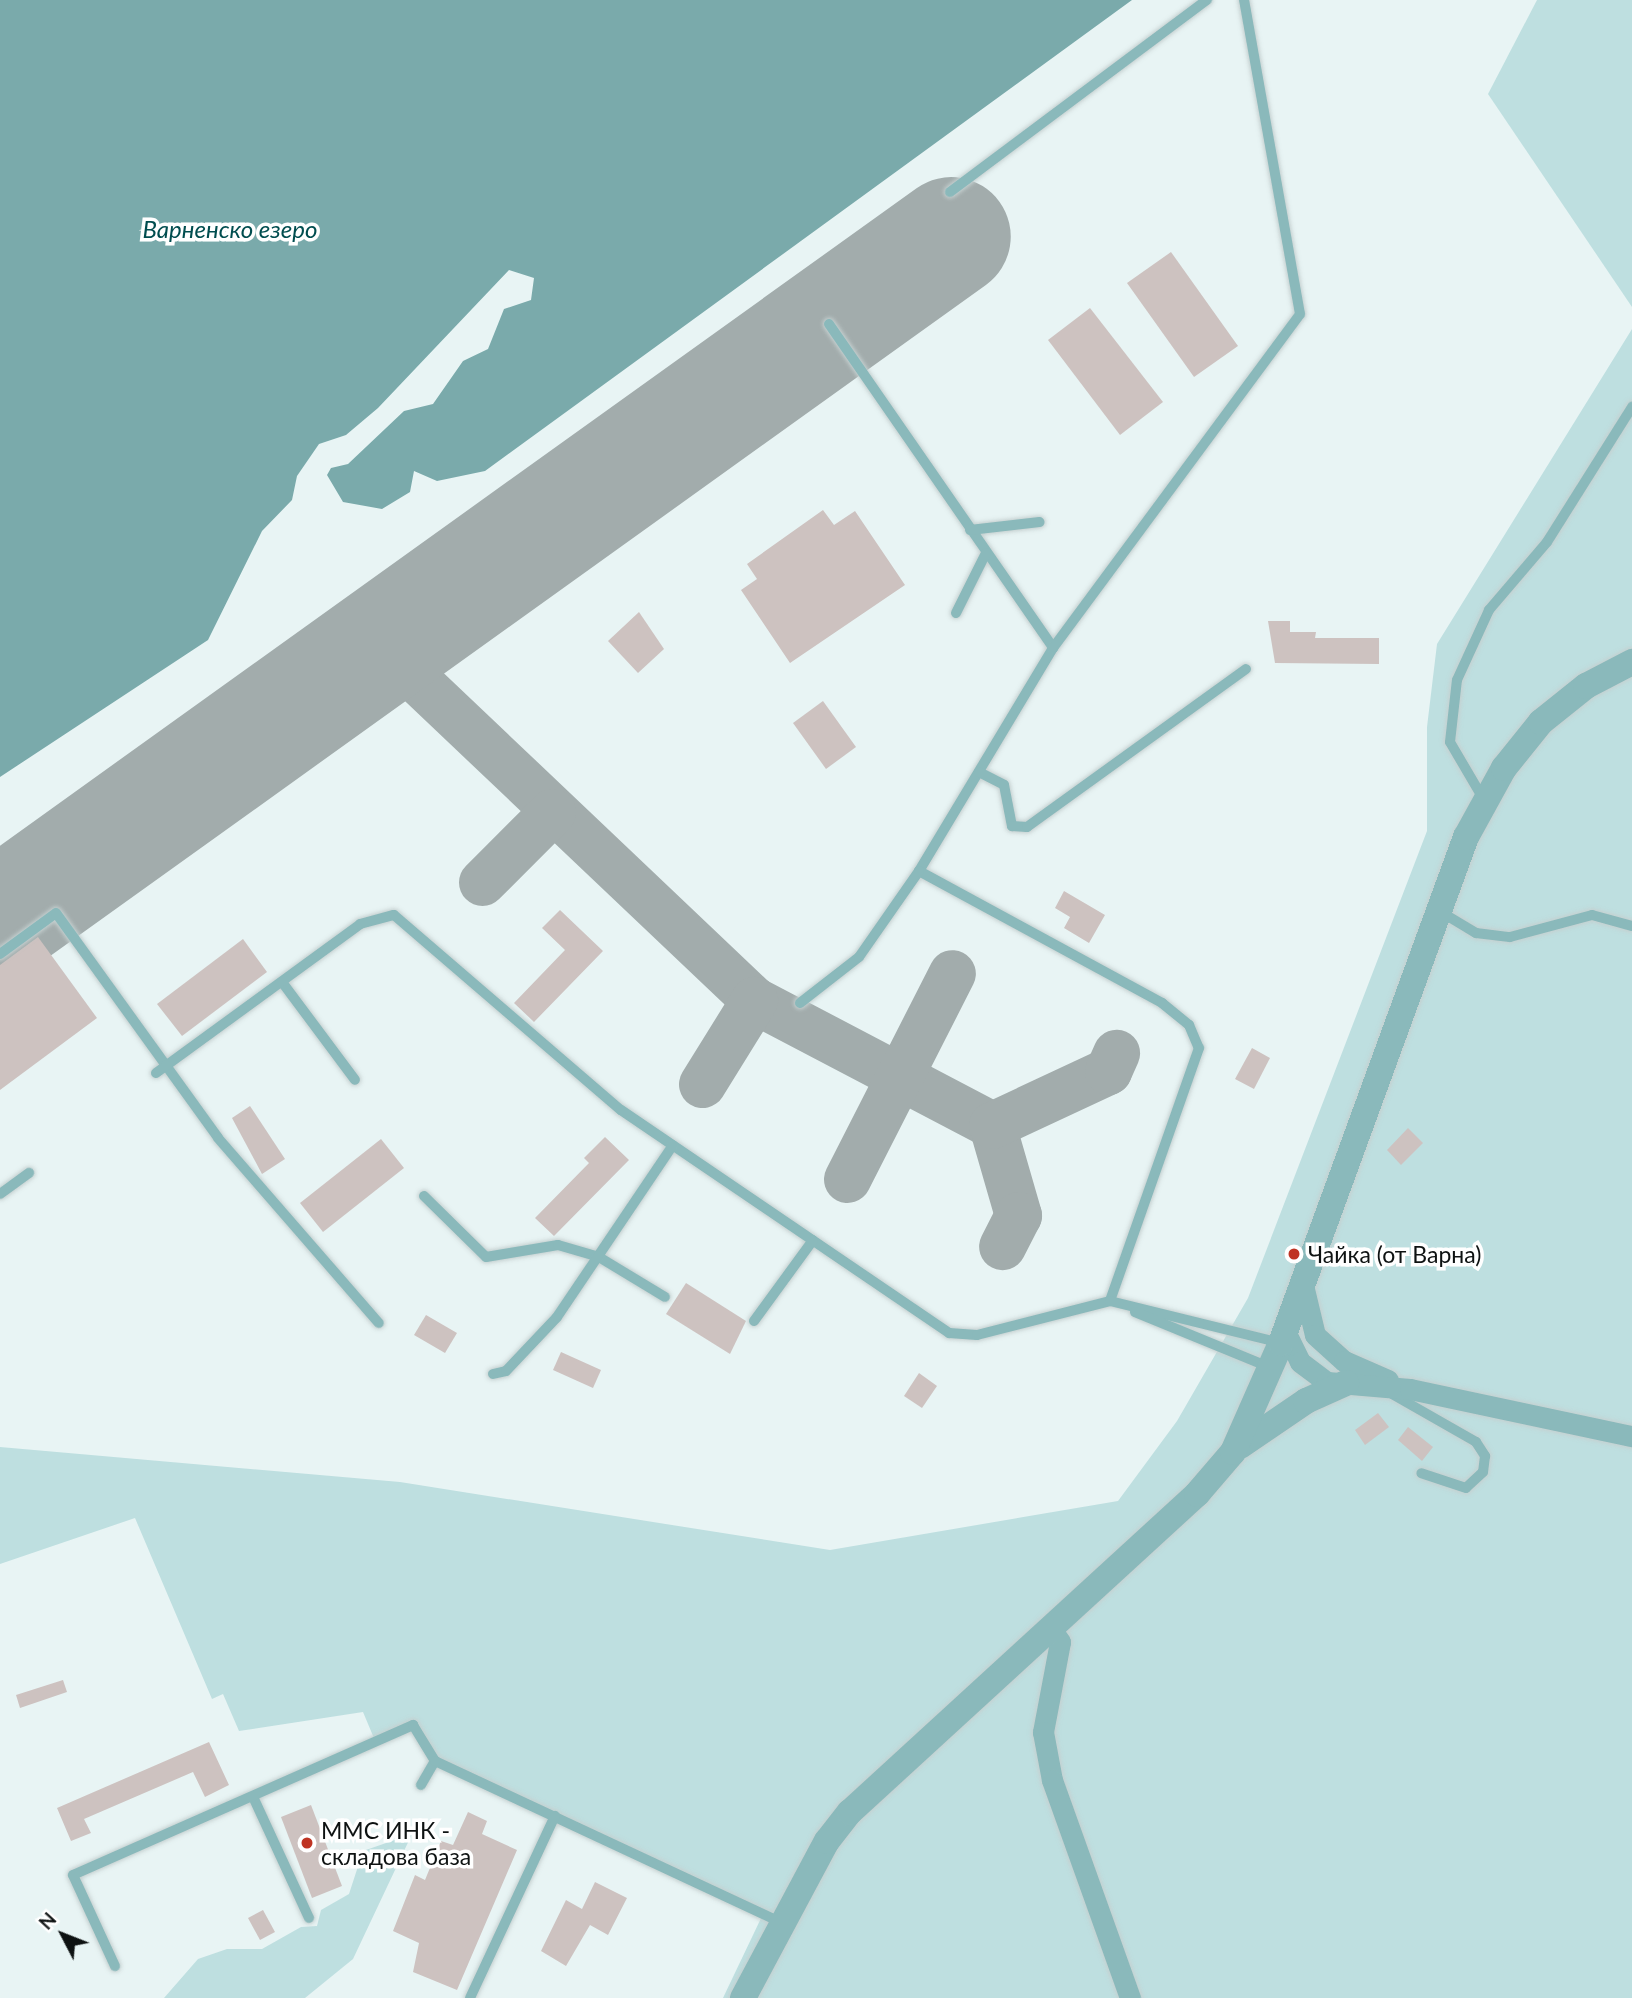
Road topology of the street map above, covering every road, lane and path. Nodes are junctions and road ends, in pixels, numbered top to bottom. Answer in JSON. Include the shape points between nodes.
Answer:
{"nodes":[{"id":1,"x":1208,"y":0,"type":"edge"},
{"id":2,"x":1243,"y":1,"type":"edge"},
{"id":3,"x":950,"y":192,"type":"dead end"},
{"id":4,"x":829,"y":324,"type":"dead end"},
{"id":5,"x":1632,"y":407,"type":"edge"},
{"id":6,"x":1040,"y":522,"type":"dead end"},
{"id":7,"x":970,"y":530,"type":"junction"},
{"id":8,"x":986,"y":554,"type":"junction"},
{"id":9,"x":956,"y":613,"type":"dead end"},
{"id":10,"x":1053,"y":648,"type":"junction"},
{"id":11,"x":1632,"y":662,"type":"edge"},
{"id":12,"x":1247,"y":669,"type":"dead end"},
{"id":13,"x":979,"y":772,"type":"junction"},
{"id":14,"x":1485,"y":801,"type":"junction"},
{"id":15,"x":919,"y":871,"type":"junction"},
{"id":16,"x":1436,"y":908,"type":"junction"},
{"id":17,"x":1632,"y":926,"type":"edge"},
{"id":18,"x":0,"y":954,"type":"edge"},
{"id":19,"x":282,"y":982,"type":"junction"},
{"id":20,"x":800,"y":1003,"type":"dead end"},
{"id":21,"x":167,"y":1065,"type":"junction"},
{"id":22,"x":156,"y":1073,"type":"dead end"},
{"id":23,"x":355,"y":1080,"type":"dead end"},
{"id":24,"x":673,"y":1145,"type":"junction"},
{"id":25,"x":29,"y":1173,"type":"dead end"},
{"id":26,"x":0,"y":1194,"type":"edge"},
{"id":27,"x":424,"y":1196,"type":"dead end"},
{"id":28,"x":813,"y":1240,"type":"junction"},
{"id":29,"x":599,"y":1257,"type":"junction"},
{"id":30,"x":1303,"y":1284,"type":"junction"},
{"id":31,"x":665,"y":1297,"type":"dead end"},
{"id":32,"x":1110,"y":1301,"type":"junction"},
{"id":33,"x":754,"y":1321,"type":"dead end"},
{"id":34,"x":379,"y":1323,"type":"dead end"},
{"id":35,"x":1287,"y":1343,"type":"junction"},
{"id":36,"x":1328,"y":1350,"type":"junction"},
{"id":37,"x":1271,"y":1367,"type":"junction"},
{"id":38,"x":493,"y":1374,"type":"dead end"},
{"id":39,"x":1346,"y":1383,"type":"junction"},
{"id":40,"x":1380,"y":1386,"type":"junction"},
{"id":41,"x":1410,"y":1389,"type":"junction"},
{"id":42,"x":1632,"y":1436,"type":"edge"},
{"id":43,"x":1233,"y":1452,"type":"junction"},
{"id":44,"x":1421,"y":1473,"type":"dead end"},
{"id":45,"x":1050,"y":1627,"type":"junction"},
{"id":46,"x":435,"y":1761,"type":"junction"},
{"id":47,"x":421,"y":1785,"type":"dead end"},
{"id":48,"x":254,"y":1799,"type":"junction"},
{"id":49,"x":555,"y":1816,"type":"junction"},
{"id":50,"x":309,"y":1918,"type":"dead end"},
{"id":51,"x":781,"y":1922,"type":"junction"},
{"id":52,"x":115,"y":1966,"type":"dead end"},
{"id":53,"x":470,"y":1998,"type":"edge"},
{"id":54,"x":743,"y":1998,"type":"edge"},
{"id":55,"x":1130,"y":1998,"type":"edge"}],
"edges":[{"from":1,"to":3,"type":"lane"},
{"from":2,"to":10,"type":"lane","via":[[1300,314]]},
{"from":4,"to":7,"type":"lane"},
{"from":5,"to":14,"type":"lane","via":[[1547,542],[1489,610],[1457,680],[1450,742]]},
{"from":6,"to":7,"type":"lane"},
{"from":7,"to":8,"type":"lane"},
{"from":8,"to":9,"type":"lane"},
{"from":8,"to":10,"type":"lane"},
{"from":10,"to":13,"type":"lane"},
{"from":11,"to":14,"type":"street","via":[[1586,686],[1541,722]]},
{"from":12,"to":13,"type":"lane","via":[[1027,827],[1012,826],[1004,785]]},
{"from":13,"to":15,"type":"lane"},
{"from":14,"to":16,"type":"street"},
{"from":15,"to":20,"type":"lane","via":[[859,957]]},
{"from":15,"to":32,"type":"lane","via":[[1162,1003],[1189,1025],[1199,1048],[1194,1074]]},
{"from":16,"to":17,"type":"lane","via":[[1476,933],[1510,937],[1592,915]]},
{"from":16,"to":30,"type":"street"},
{"from":18,"to":21,"type":"lane","via":[[56,913]]},
{"from":19,"to":21,"type":"lane"},
{"from":19,"to":23,"type":"lane"},
{"from":19,"to":24,"type":"lane","via":[[360,924],[394,915],[621,1110]]},
{"from":21,"to":22,"type":"lane"},
{"from":21,"to":34,"type":"lane","via":[[218,1138]]},
{"from":24,"to":28,"type":"lane"},
{"from":24,"to":29,"type":"lane"},
{"from":25,"to":26,"type":"lane"},
{"from":27,"to":29,"type":"lane","via":[[486,1257],[558,1245]]},
{"from":28,"to":32,"type":"lane","via":[[961,1336]]},
{"from":28,"to":33,"type":"lane"},
{"from":29,"to":31,"type":"lane"},
{"from":29,"to":38,"type":"lane","via":[[527,1351],[506,1371]]},
{"from":30,"to":35,"type":"street"},
{"from":30,"to":36,"type":"street","via":[[1315,1335]]},
{"from":32,"to":35,"type":"lane"},
{"from":32,"to":37,"type":"lane"},
{"from":35,"to":36,"type":"street"},
{"from":35,"to":37,"type":"street"},
{"from":35,"to":39,"type":"street","via":[[1311,1374]]},
{"from":36,"to":41,"type":"street"},
{"from":37,"to":43,"type":"street"},
{"from":39,"to":40,"type":"street"},
{"from":39,"to":43,"type":"street","via":[[1306,1401]]},
{"from":40,"to":41,"type":"street"},
{"from":40,"to":44,"type":"lane","via":[[1397,1401],[1476,1442],[1485,1456],[1483,1472],[1466,1488]]},
{"from":41,"to":42,"type":"street"},
{"from":43,"to":45,"type":"street","via":[[1197,1494]]},
{"from":45,"to":51,"type":"street","via":[[850,1812]]},
{"from":45,"to":55,"type":"street","via":[[1060,1642],[1043,1732],[1052,1780]]},
{"from":46,"to":47,"type":"lane"},
{"from":46,"to":48,"type":"lane","via":[[413,1725]]},
{"from":46,"to":49,"type":"lane"},
{"from":48,"to":50,"type":"lane"},
{"from":48,"to":52,"type":"lane","via":[[73,1875]]},
{"from":49,"to":51,"type":"lane"},
{"from":49,"to":53,"type":"lane"},
{"from":51,"to":54,"type":"street"}]}
